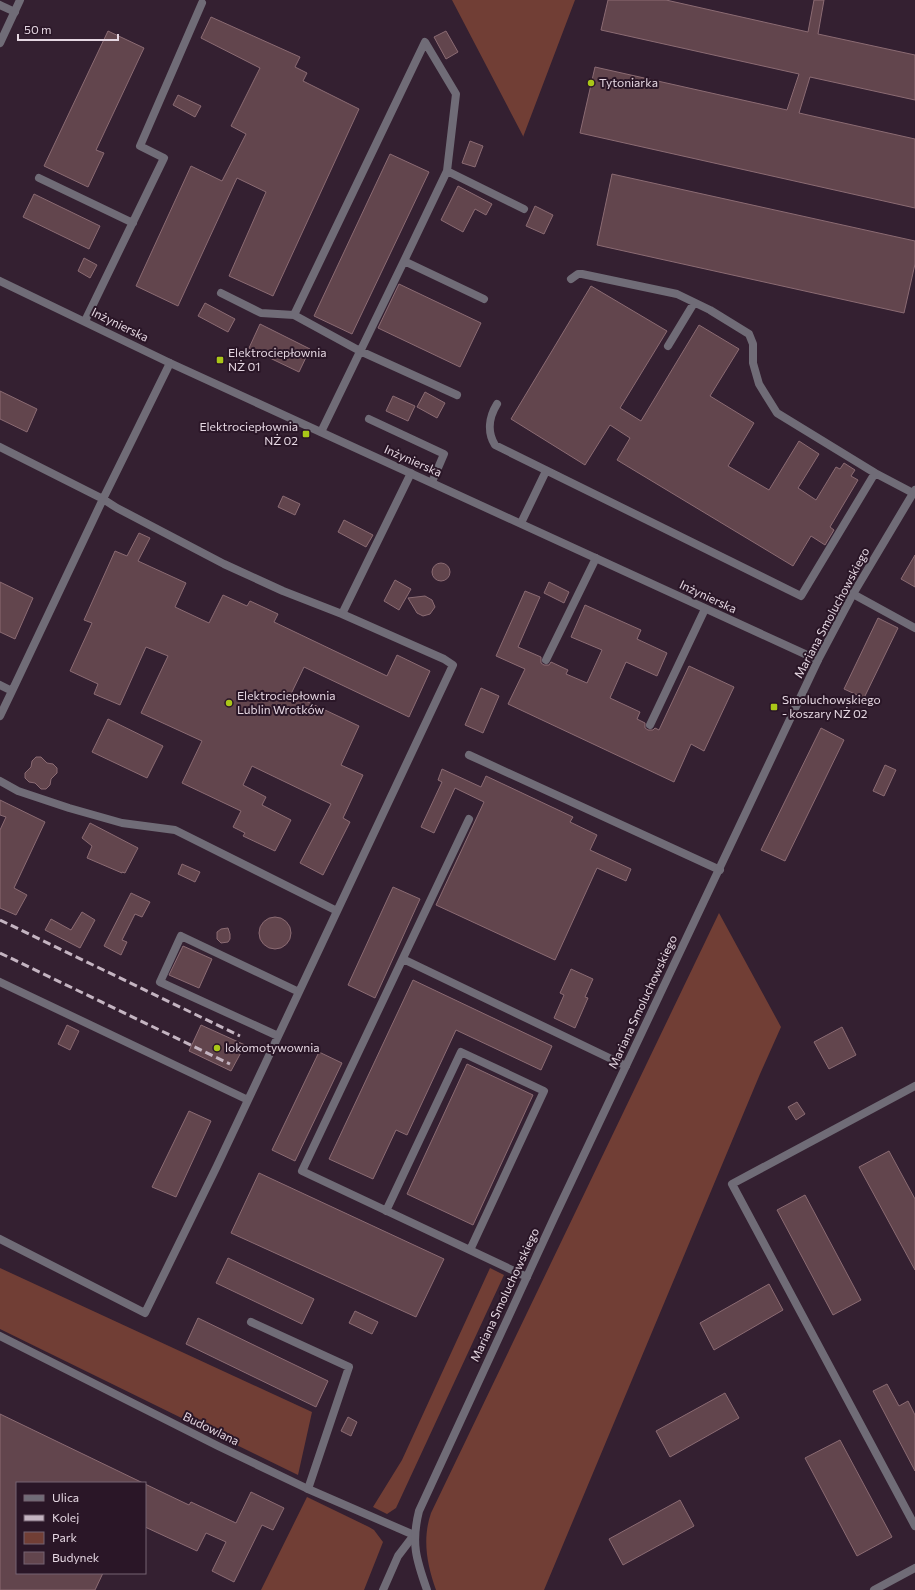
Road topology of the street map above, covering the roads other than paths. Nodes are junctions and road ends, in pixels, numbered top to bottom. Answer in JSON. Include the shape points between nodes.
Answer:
{"nodes":[{"id":1,"x":20,"y":0,"type":"edge"},
{"id":2,"x":202,"y":3,"type":"dead end"},
{"id":3,"x":0,"y":5,"type":"edge"},
{"id":4,"x":15,"y":12,"type":"junction"},
{"id":5,"x":0,"y":43,"type":"edge"},
{"id":6,"x":448,"y":171,"type":"junction"},
{"id":7,"x":39,"y":178,"type":"dead end"},
{"id":8,"x":524,"y":209,"type":"dead end"},
{"id":9,"x":133,"y":223,"type":"junction"},
{"id":10,"x":404,"y":261,"type":"junction"},
{"id":11,"x":571,"y":279,"type":"dead end"},
{"id":12,"x":0,"y":280,"type":"edge"},
{"id":13,"x":221,"y":293,"type":"dead end"},
{"id":14,"x":484,"y":299,"type":"dead end"},
{"id":15,"x":694,"y":303,"type":"junction"},
{"id":16,"x":294,"y":315,"type":"junction"},
{"id":17,"x":85,"y":321,"type":"junction"},
{"id":18,"x":668,"y":346,"type":"dead end"},
{"id":19,"x":360,"y":351,"type":"junction"},
{"id":20,"x":170,"y":363,"type":"junction"},
{"id":21,"x":457,"y":395,"type":"dead end"},
{"id":22,"x":497,"y":404,"type":"dead end"},
{"id":23,"x":369,"y":419,"type":"dead end"},
{"id":24,"x":321,"y":432,"type":"junction"},
{"id":25,"x":0,"y":447,"type":"edge"},
{"id":26,"x":546,"y":471,"type":"junction"},
{"id":27,"x":411,"y":473,"type":"junction"},
{"id":28,"x":875,"y":473,"type":"junction"},
{"id":29,"x":432,"y":482,"type":"junction"},
{"id":30,"x":914,"y":491,"type":"edge"},
{"id":31,"x":103,"y":499,"type":"junction"},
{"id":32,"x":521,"y":524,"type":"junction"},
{"id":33,"x":596,"y":558,"type":"junction"},
{"id":34,"x":853,"y":594,"type":"junction"},
{"id":35,"x":705,"y":609,"type":"junction"},
{"id":36,"x":342,"y":614,"type":"junction"},
{"id":37,"x":915,"y":628,"type":"edge"},
{"id":38,"x":546,"y":660,"type":"dead end"},
{"id":39,"x":818,"y":660,"type":"junction"},
{"id":40,"x":0,"y":685,"type":"edge"},
{"id":41,"x":12,"y":691,"type":"junction"},
{"id":42,"x":0,"y":716,"type":"edge"},
{"id":43,"x":650,"y":725,"type":"dead end"},
{"id":44,"x":469,"y":755,"type":"dead end"},
{"id":45,"x":0,"y":781,"type":"edge"},
{"id":46,"x":469,"y":819,"type":"dead end"},
{"id":47,"x":720,"y":870,"type":"junction"},
{"id":48,"x":337,"y":911,"type":"junction"},
{"id":49,"x":403,"y":959,"type":"junction"},
{"id":50,"x":0,"y":982,"type":"edge"},
{"id":51,"x":299,"y":992,"type":"junction"},
{"id":52,"x":278,"y":1036,"type":"junction"},
{"id":53,"x":626,"y":1066,"type":"junction"},
{"id":54,"x":915,"y":1086,"type":"edge"},
{"id":55,"x":248,"y":1100,"type":"junction"},
{"id":56,"x":386,"y":1211,"type":"junction"},
{"id":57,"x":0,"y":1239,"type":"edge"},
{"id":58,"x":470,"y":1250,"type":"junction"},
{"id":59,"x":527,"y":1277,"type":"junction"},
{"id":60,"x":251,"y":1322,"type":"dead end"},
{"id":61,"x":0,"y":1336,"type":"edge"},
{"id":62,"x":308,"y":1489,"type":"junction"},
{"id":63,"x":915,"y":1526,"type":"edge"},
{"id":64,"x":414,"y":1535,"type":"junction"},
{"id":65,"x":915,"y":1568,"type":"edge"},
{"id":66,"x":384,"y":1590,"type":"edge"},
{"id":67,"x":427,"y":1590,"type":"edge"},
{"id":68,"x":874,"y":1590,"type":"edge"}],
"edges":[{"from":1,"to":4,"type":"street"},
{"from":2,"to":9,"type":"street","via":[[140,146],[164,158]]},
{"from":3,"to":4,"type":"street"},
{"from":4,"to":5,"type":"street"},
{"from":6,"to":8,"type":"street"},
{"from":6,"to":10,"type":"street"},
{"from":6,"to":16,"type":"street","via":[[456,94],[425,42]]},
{"from":7,"to":9,"type":"street"},
{"from":9,"to":17,"type":"street"},
{"from":10,"to":14,"type":"street"},
{"from":10,"to":19,"type":"street"},
{"from":11,"to":15,"type":"street","via":[[582,274],[677,294]]},
{"from":12,"to":17,"type":"street","name":"Inżynierska"},
{"from":13,"to":16,"type":"street","via":[[261,313]]},
{"from":15,"to":18,"type":"street"},
{"from":15,"to":28,"type":"street","via":[[749,334],[759,384],[777,413]]},
{"from":16,"to":19,"type":"street"},
{"from":17,"to":20,"type":"street","name":"Inżynierska"},
{"from":19,"to":21,"type":"street"},
{"from":19,"to":24,"type":"street"},
{"from":20,"to":24,"type":"street","name":"Inżynierska"},
{"from":20,"to":31,"type":"street"},
{"from":22,"to":26,"type":"street","via":[[490,423],[490,433],[495,445]]},
{"from":23,"to":29,"type":"street","via":[[444,454]]},
{"from":24,"to":27,"type":"street","name":"Inżynierska"},
{"from":25,"to":31,"type":"street"},
{"from":26,"to":28,"type":"street","via":[[801,596]]},
{"from":26,"to":32,"type":"street"},
{"from":27,"to":29,"type":"street","name":"Inżynierska"},
{"from":27,"to":36,"type":"street"},
{"from":28,"to":30,"type":"street"},
{"from":29,"to":32,"type":"street","name":"Inżynierska"},
{"from":30,"to":34,"type":"street","name":"Mariana Smoluchowskiego"},
{"from":31,"to":36,"type":"street","via":[[224,564],[284,592]]},
{"from":31,"to":41,"type":"street"},
{"from":32,"to":33,"type":"street","name":"Inżynierska"},
{"from":33,"to":35,"type":"street","name":"Inżynierska"},
{"from":33,"to":38,"type":"street"},
{"from":34,"to":37,"type":"street"},
{"from":34,"to":39,"type":"street","name":"Mariana Smoluchowskiego"},
{"from":35,"to":39,"type":"street","name":"Inżynierska"},
{"from":35,"to":43,"type":"street"},
{"from":36,"to":48,"type":"street","via":[[453,665]]},
{"from":39,"to":47,"type":"street","name":"Mariana Smoluchowskiego"},
{"from":40,"to":41,"type":"street"},
{"from":41,"to":42,"type":"street"},
{"from":44,"to":47,"type":"street"},
{"from":45,"to":48,"type":"street","via":[[18,791],[122,823],[175,830]]},
{"from":46,"to":49,"type":"street"},
{"from":47,"to":53,"type":"street","name":"Mariana Smoluchowskiego"},
{"from":48,"to":51,"type":"street"},
{"from":49,"to":53,"type":"street"},
{"from":49,"to":56,"type":"street","via":[[302,1172]]},
{"from":50,"to":55,"type":"street"},
{"from":51,"to":52,"type":"street"},
{"from":51,"to":52,"type":"street","via":[[181,936],[160,982]]},
{"from":52,"to":55,"type":"street"},
{"from":53,"to":59,"type":"street","name":"Mariana Smoluchowskiego"},
{"from":54,"to":63,"type":"street","via":[[732,1184]]},
{"from":55,"to":57,"type":"street","via":[[145,1313]]},
{"from":56,"to":58,"type":"street"},
{"from":56,"to":58,"type":"street","via":[[461,1052],[544,1090]]},
{"from":58,"to":59,"type":"street"},
{"from":59,"to":64,"type":"street","name":"Mariana Smoluchowskiego","via":[[419,1511]]},
{"from":60,"to":62,"type":"street","via":[[349,1367]]},
{"from":61,"to":62,"type":"street","name":"Budowlana"},
{"from":62,"to":64,"type":"street","name":"Budowlana"},
{"from":64,"to":66,"type":"street","via":[[398,1556]]},
{"from":64,"to":67,"type":"street","via":[[417,1561]]},
{"from":65,"to":68,"type":"street"}]}
